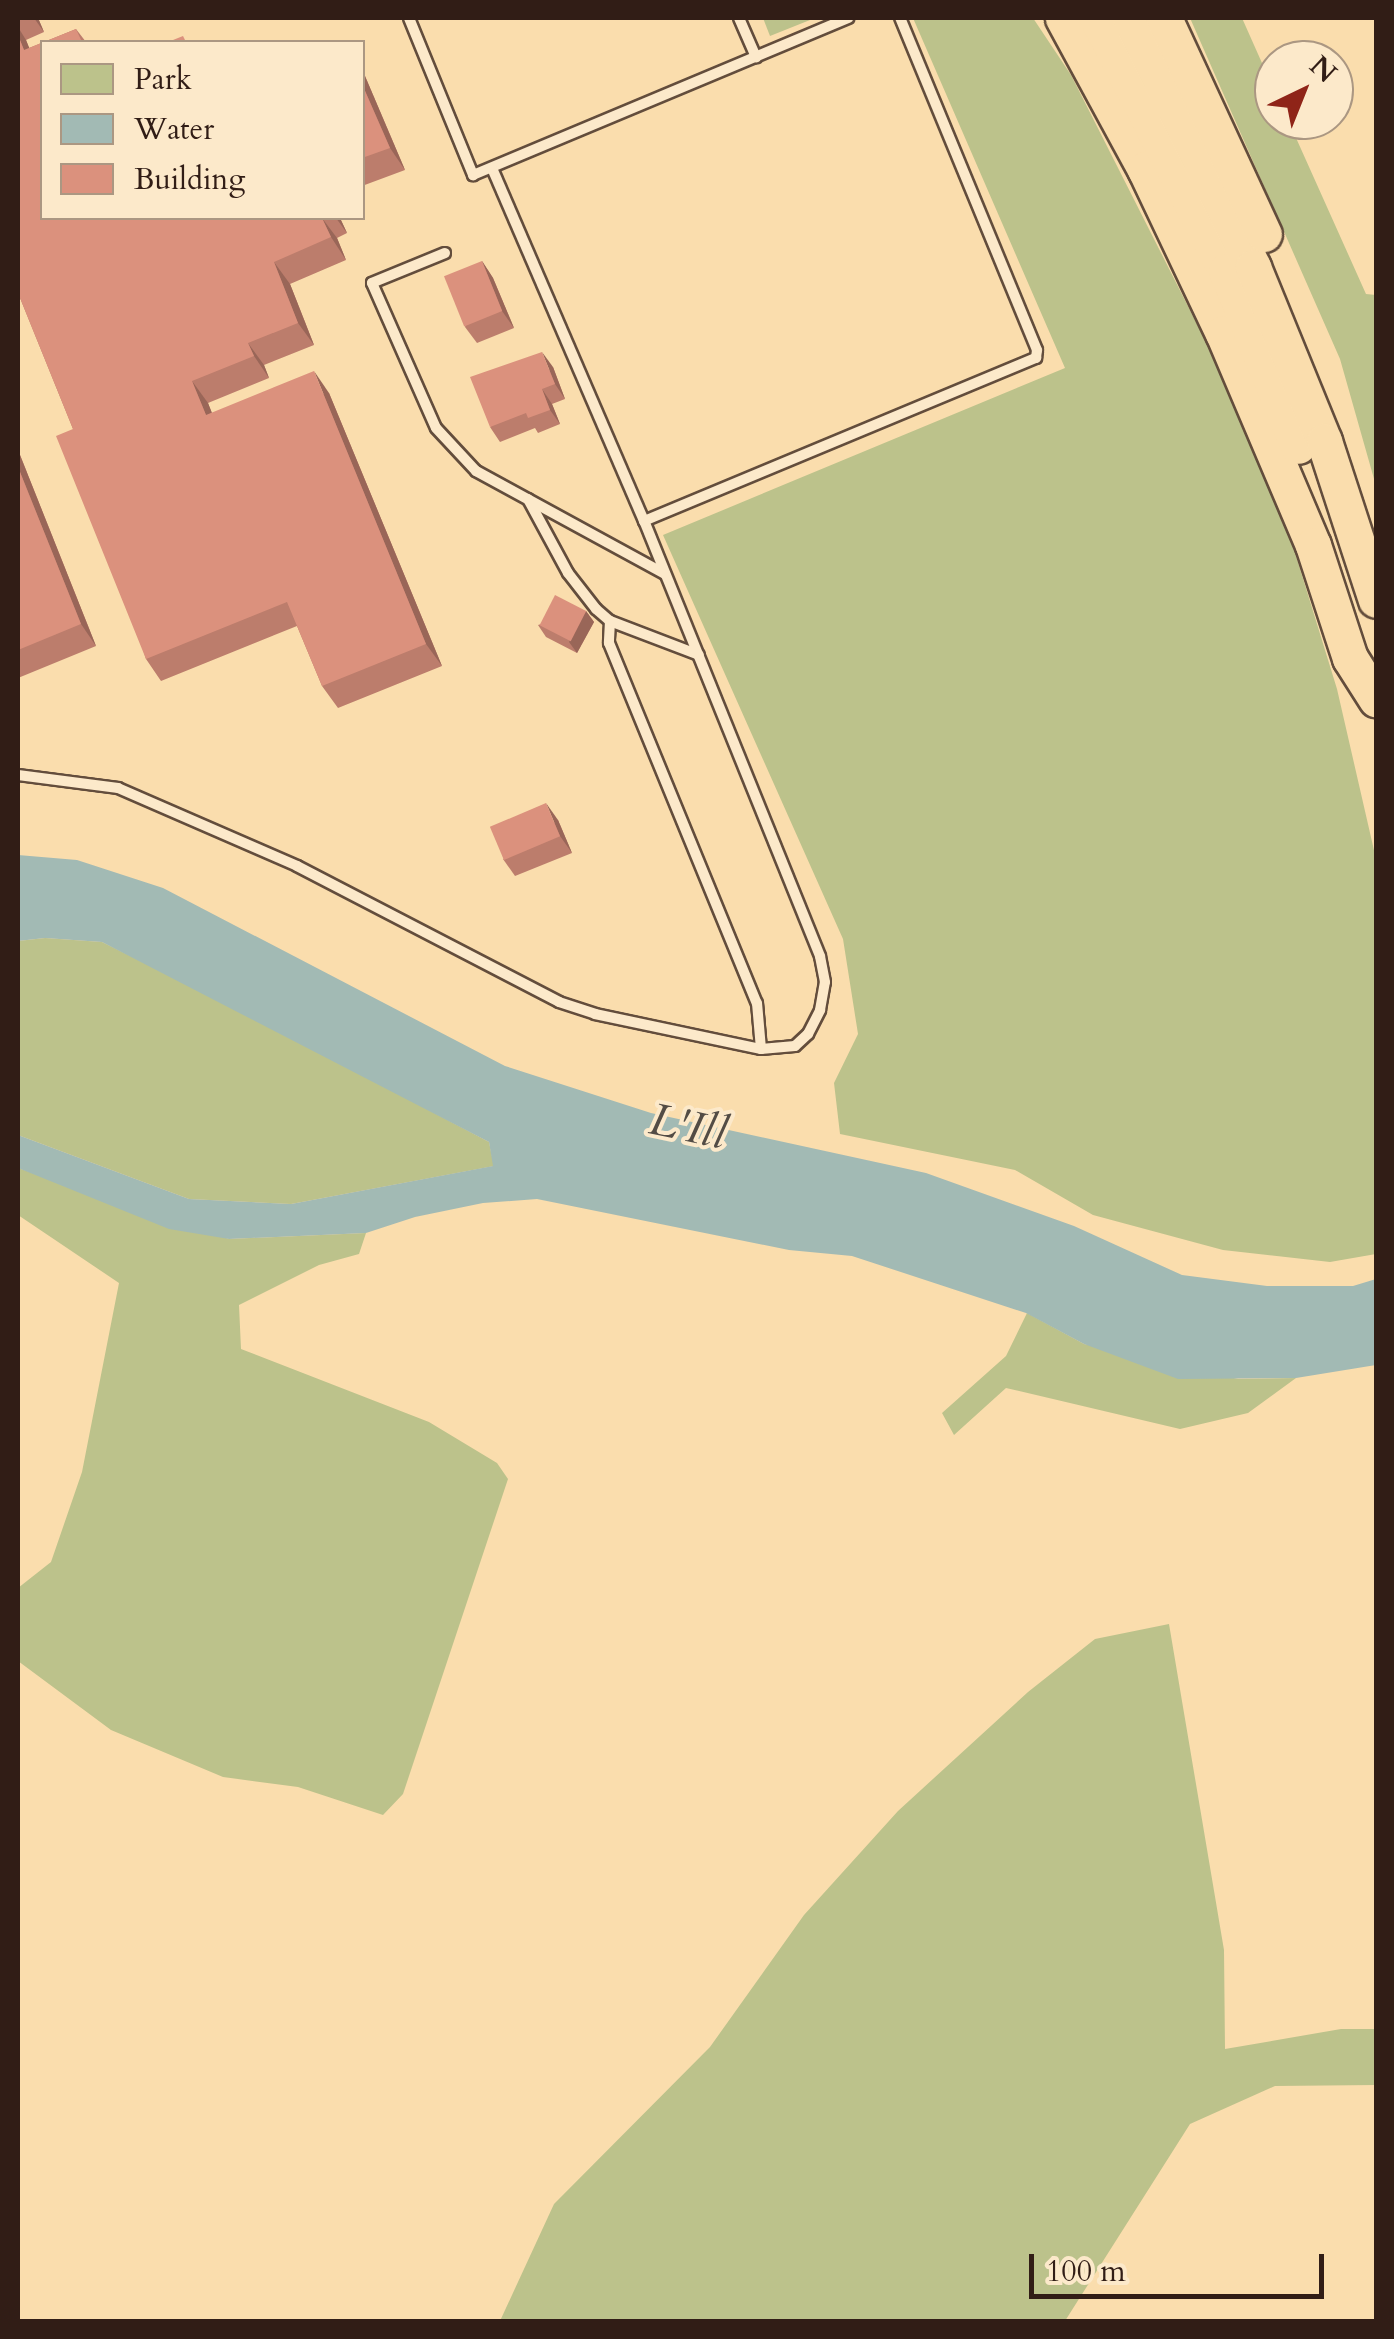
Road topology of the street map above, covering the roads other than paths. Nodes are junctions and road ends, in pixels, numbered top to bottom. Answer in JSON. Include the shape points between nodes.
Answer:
{"nodes":[{"id":1,"x":408,"y":18,"type":"edge"},
{"id":2,"x":740,"y":18,"type":"edge"},
{"id":3,"x":849,"y":18,"type":"edge"},
{"id":4,"x":900,"y":18,"type":"edge"},
{"id":5,"x":1063,"y":18,"type":"edge"},
{"id":6,"x":1097,"y":18,"type":"edge"},
{"id":7,"x":1130,"y":18,"type":"edge"},
{"id":8,"x":1164,"y":18,"type":"edge"},
{"id":9,"x":756,"y":56,"type":"junction"},
{"id":10,"x":492,"y":168,"type":"junction"},
{"id":11,"x":445,"y":252,"type":"dead end"},
{"id":12,"x":527,"y":498,"type":"junction"},
{"id":13,"x":644,"y":521,"type":"junction"},
{"id":14,"x":1360,"y":545,"type":"junction"},
{"id":15,"x":666,"y":574,"type":"junction"},
{"id":16,"x":1376,"y":600,"type":"edge"},
{"id":17,"x":610,"y":622,"type":"junction"},
{"id":18,"x":699,"y":655,"type":"junction"},
{"id":19,"x":1376,"y":690,"type":"edge"},
{"id":20,"x":1376,"y":698,"type":"edge"},
{"id":21,"x":18,"y":775,"type":"edge"},
{"id":22,"x":761,"y":1049,"type":"junction"}],
"edges":[{"from":1,"to":10,"type":"lane","via":[[473,176]]},
{"from":2,"to":9,"type":"lane"},
{"from":3,"to":9,"type":"lane"},
{"from":4,"to":13,"type":"lane","via":[[1036,358]]},
{"from":5,"to":20,"type":"highway","via":[[1146,169],[1223,333],[1314,545],[1350,658]]},
{"from":6,"to":19,"type":"highway","via":[[1176,166],[1264,359],[1312,484]]},
{"from":7,"to":14,"type":"highway","via":[[1253,266]]},
{"from":8,"to":14,"type":"highway","via":[[1283,280],[1340,436]]},
{"from":9,"to":10,"type":"lane"},
{"from":10,"to":13,"type":"lane"},
{"from":11,"to":12,"type":"lane","via":[[372,283],[436,428],[476,471]]},
{"from":12,"to":15,"type":"lane"},
{"from":12,"to":17,"type":"lane","via":[[568,573]]},
{"from":13,"to":15,"type":"lane"},
{"from":14,"to":16,"type":"highway"},
{"from":15,"to":18,"type":"lane"},
{"from":17,"to":18,"type":"lane"},
{"from":17,"to":22,"type":"lane","via":[[609,643],[757,1003]]},
{"from":18,"to":22,"type":"lane","via":[[825,982],[808,1034],[795,1046]]},
{"from":21,"to":22,"type":"lane","via":[[118,788],[297,866],[559,1002]]}]}
